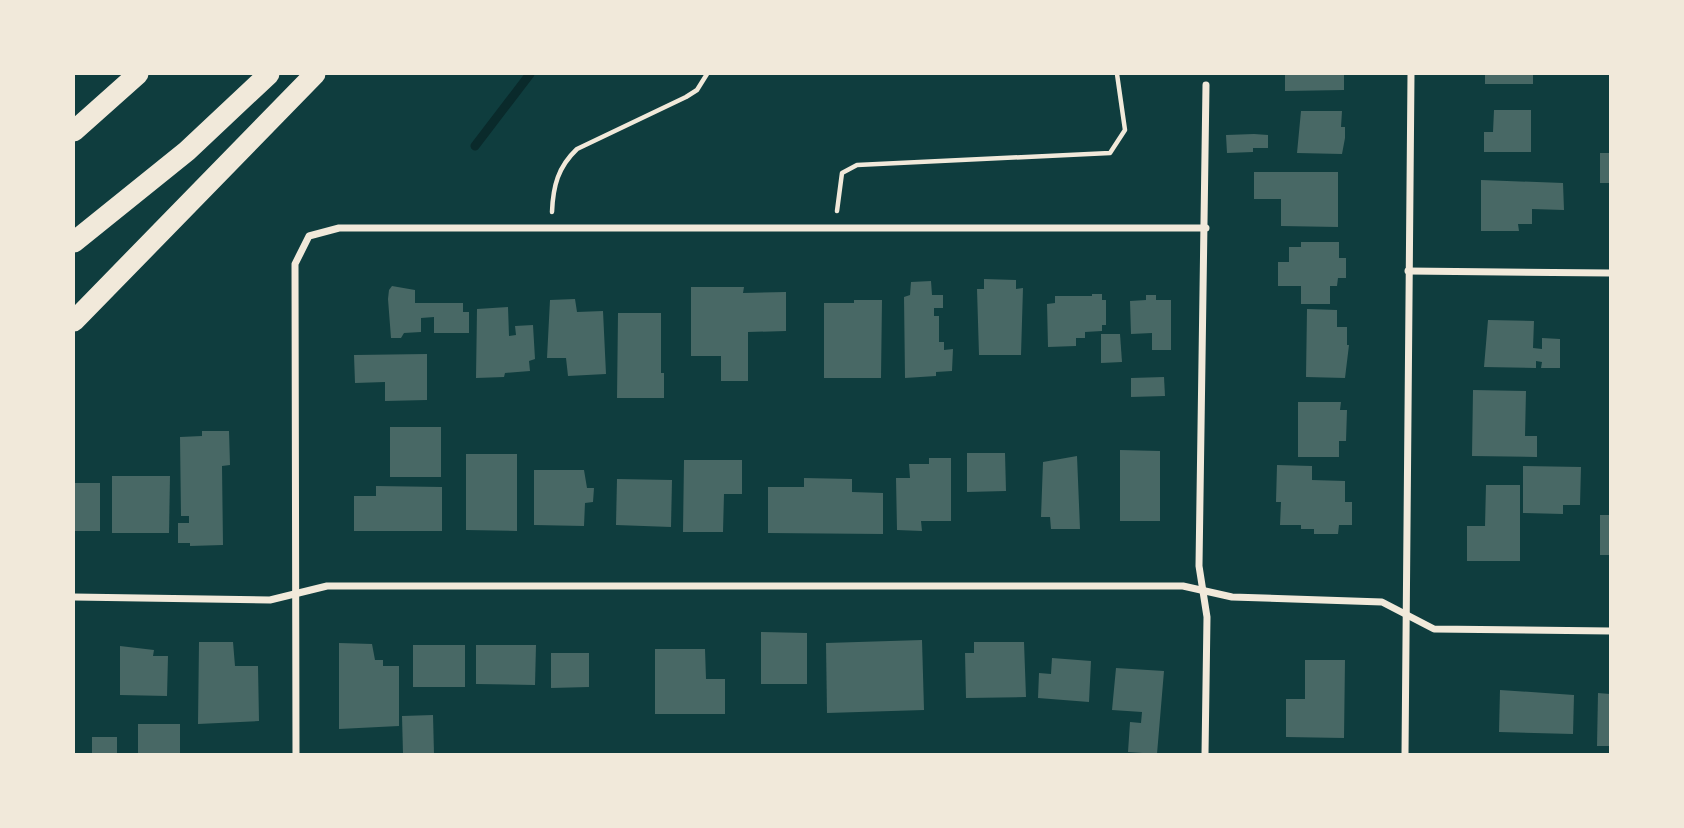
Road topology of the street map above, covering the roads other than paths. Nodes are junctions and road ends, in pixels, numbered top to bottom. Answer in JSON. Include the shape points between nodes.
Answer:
{"nodes":[{"id":1,"x":138,"y":74,"type":"edge"},
{"id":2,"x":269,"y":74,"type":"edge"},
{"id":3,"x":315,"y":74,"type":"edge"},
{"id":4,"x":1411,"y":74,"type":"edge"},
{"id":5,"x":1206,"y":85,"type":"dead end"},
{"id":6,"x":74,"y":131,"type":"edge"},
{"id":7,"x":1206,"y":228,"type":"junction"},
{"id":8,"x":74,"y":242,"type":"edge"},
{"id":9,"x":1408,"y":271,"type":"junction"},
{"id":10,"x":1611,"y":273,"type":"edge"},
{"id":11,"x":74,"y":321,"type":"edge"},
{"id":12,"x":1203,"y":591,"type":"junction"},
{"id":13,"x":296,"y":594,"type":"junction"},
{"id":14,"x":74,"y":597,"type":"edge"},
{"id":15,"x":1407,"y":616,"type":"junction"},
{"id":16,"x":1611,"y":631,"type":"edge"},
{"id":17,"x":296,"y":754,"type":"edge"},
{"id":18,"x":1205,"y":754,"type":"edge"},
{"id":19,"x":1405,"y":754,"type":"edge"}],
"edges":[{"from":1,"to":6,"type":"highway"},
{"from":2,"to":8,"type":"highway","via":[[187,151]]},
{"from":3,"to":11,"type":"highway"},
{"from":4,"to":9,"type":"street"},
{"from":5,"to":7,"type":"street"},
{"from":7,"to":12,"type":"street","via":[[1199,566]]},
{"from":7,"to":13,"type":"street","via":[[323,230],[309,236],[295,264]]},
{"from":9,"to":10,"type":"street"},
{"from":9,"to":15,"type":"street"},
{"from":12,"to":13,"type":"street","via":[[1183,586],[327,586]]},
{"from":12,"to":15,"type":"street","via":[[1232,597],[1382,602]]},
{"from":12,"to":18,"type":"street","via":[[1207,617]]},
{"from":13,"to":14,"type":"street","via":[[270,600]]},
{"from":13,"to":17,"type":"street"},
{"from":15,"to":16,"type":"street","via":[[1434,629]]},
{"from":15,"to":19,"type":"street"}]}
